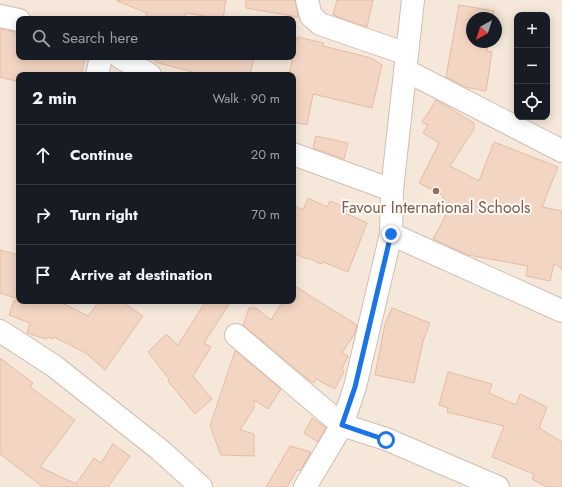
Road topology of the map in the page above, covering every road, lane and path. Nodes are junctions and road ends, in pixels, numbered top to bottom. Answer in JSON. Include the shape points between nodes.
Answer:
{"nodes":[{"id":1,"x":307,"y":0,"type":"edge"},
{"id":2,"x":413,"y":0,"type":"edge"},
{"id":3,"x":0,"y":16,"type":"edge"},
{"id":4,"x":16,"y":19,"type":"edge"},
{"id":5,"x":100,"y":60,"type":"edge"},
{"id":6,"x":125,"y":60,"type":"edge"},
{"id":7,"x":406,"y":62,"type":"junction"},
{"id":8,"x":98,"y":72,"type":"edge"},
{"id":9,"x":145,"y":72,"type":"edge"},
{"id":10,"x":562,"y":151,"type":"edge"},
{"id":11,"x":296,"y":155,"type":"edge"},
{"id":12,"x":392,"y":190,"type":"junction"},
{"id":13,"x":391,"y":234,"type":"junction"},
{"id":14,"x":562,"y":311,"type":"edge"},
{"id":15,"x":0,"y":331,"type":"edge"},
{"id":16,"x":236,"y":335,"type":"dead end"},
{"id":17,"x":342,"y":425,"type":"junction"},
{"id":18,"x":201,"y":487,"type":"edge"},
{"id":19,"x":305,"y":487,"type":"edge"},
{"id":20,"x":498,"y":487,"type":"edge"}],
"edges":[{"from":1,"to":7,"type":"street","via":[[311,16],[320,24]]},
{"from":2,"to":7,"type":"street"},
{"from":3,"to":4,"type":"street"},
{"from":5,"to":8,"type":"street"},
{"from":6,"to":9,"type":"street"},
{"from":7,"to":10,"type":"street"},
{"from":7,"to":12,"type":"street"},
{"from":11,"to":12,"type":"street"},
{"from":12,"to":13,"type":"street"},
{"from":13,"to":14,"type":"street"},
{"from":13,"to":17,"type":"street","via":[[355,387]]},
{"from":15,"to":18,"type":"street","via":[[54,366],[160,450]]},
{"from":16,"to":17,"type":"street"},
{"from":17,"to":19,"type":"street"},
{"from":17,"to":20,"type":"street","via":[[386,440]]}]}
